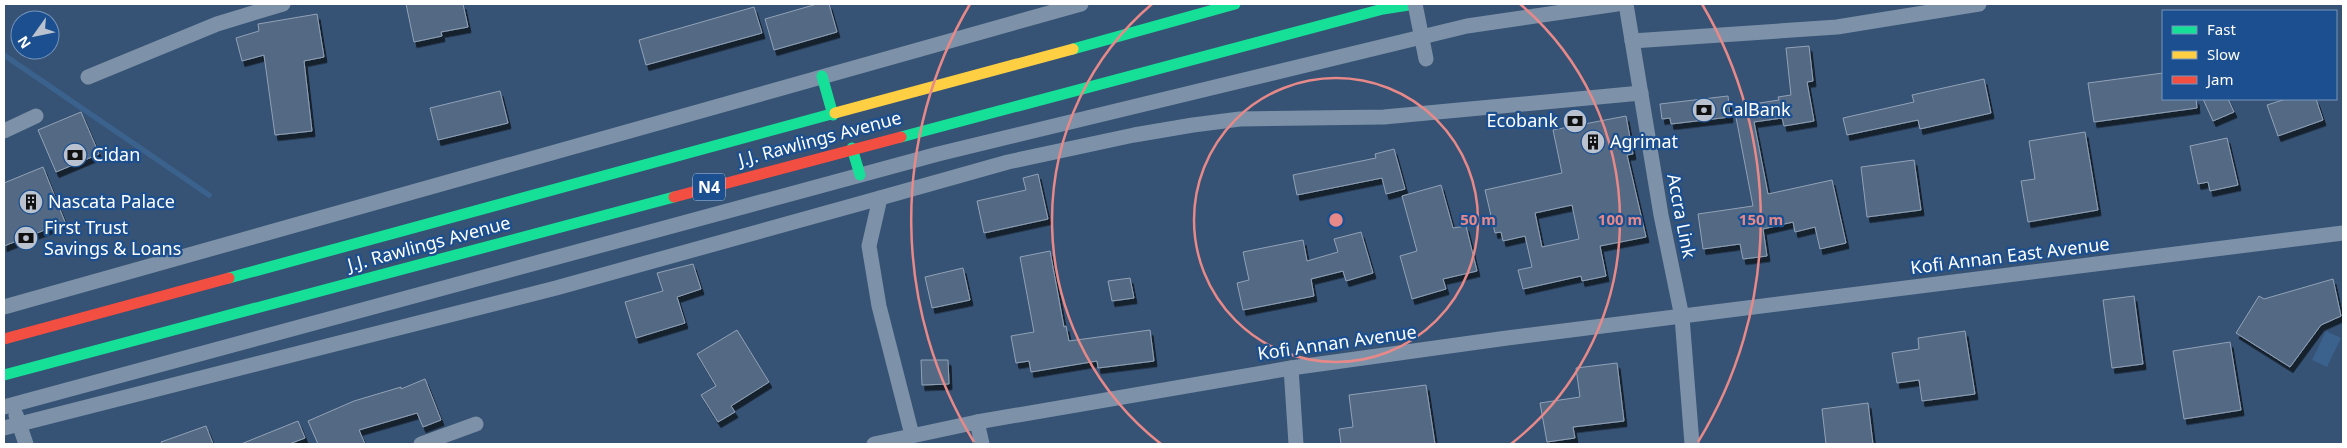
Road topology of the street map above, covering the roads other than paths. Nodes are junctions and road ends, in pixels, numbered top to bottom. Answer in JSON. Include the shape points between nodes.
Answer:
{"nodes":[{"id":1,"x":283,"y":4,"type":"edge"},
{"id":2,"x":1081,"y":4,"type":"edge"},
{"id":3,"x":1235,"y":4,"type":"edge"},
{"id":4,"x":1415,"y":4,"type":"edge"},
{"id":5,"x":1617,"y":4,"type":"edge"},
{"id":6,"x":1626,"y":4,"type":"edge"},
{"id":7,"x":1979,"y":4,"type":"edge"},
{"id":8,"x":1632,"y":41,"type":"junction"},
{"id":9,"x":1426,"y":59,"type":"dead end"},
{"id":10,"x":822,"y":76,"type":"junction"},
{"id":11,"x":88,"y":77,"type":"dead end"},
{"id":12,"x":1641,"y":93,"type":"junction"},
{"id":13,"x":833,"y":115,"type":"junction"},
{"id":14,"x":36,"y":116,"type":"dead end"},
{"id":15,"x":4,"y":131,"type":"edge"},
{"id":16,"x":852,"y":148,"type":"junction"},
{"id":17,"x":860,"y":175,"type":"junction"},
{"id":18,"x":880,"y":198,"type":"junction"},
{"id":19,"x":2343,"y":233,"type":"edge"},
{"id":20,"x":4,"y":307,"type":"edge"},
{"id":21,"x":1682,"y":317,"type":"junction"},
{"id":22,"x":4,"y":340,"type":"edge"},
{"id":23,"x":1291,"y":368,"type":"junction"},
{"id":24,"x":4,"y":375,"type":"edge"},
{"id":25,"x":8,"y":406,"type":"edge"},
{"id":26,"x":978,"y":422,"type":"junction"},
{"id":27,"x":19,"y":423,"type":"junction"},
{"id":28,"x":476,"y":424,"type":"dead end"},
{"id":29,"x":4,"y":428,"type":"edge"},
{"id":30,"x":912,"y":435,"type":"junction"},
{"id":31,"x":26,"y":444,"type":"edge"},
{"id":32,"x":421,"y":444,"type":"edge"},
{"id":33,"x":874,"y":444,"type":"edge"},
{"id":34,"x":982,"y":444,"type":"edge"},
{"id":35,"x":1296,"y":444,"type":"edge"},
{"id":36,"x":1692,"y":444,"type":"edge"}],
"edges":[{"from":1,"to":11,"type":"street","via":[[217,24]]},
{"from":2,"to":10,"type":"street"},
{"from":3,"to":13,"type":"highway","name":"J.J. Rawlings Avenue","number":"N4"},
{"from":4,"to":9,"type":"street","bridge":true},
{"from":4,"to":16,"type":"highway","name":"J.J. Rawlings Avenue","number":"N4","via":[[1383,9]]},
{"from":5,"to":17,"type":"street","via":[[1467,26]]},
{"from":6,"to":8,"type":"street","name":"Accra Link"},
{"from":7,"to":8,"type":"street","via":[[1837,27]]},
{"from":8,"to":12,"type":"street","name":"Accra Link"},
{"from":10,"to":13,"type":"highway"},
{"from":10,"to":20,"type":"street"},
{"from":12,"to":18,"type":"street","via":[[1384,117],[1240,119],[1193,125],[1134,134],[1008,162]]},
{"from":12,"to":21,"type":"street","name":"Accra Link"},
{"from":13,"to":22,"type":"highway","name":"J.J. Rawlings Avenue","number":"N4"},
{"from":14,"to":15,"type":"street"},
{"from":16,"to":17,"type":"highway"},
{"from":16,"to":24,"type":"highway","name":"J.J. Rawlings Avenue","number":"N4"},
{"from":17,"to":25,"type":"street"},
{"from":18,"to":27,"type":"street","via":[[556,288]]},
{"from":18,"to":30,"type":"street","via":[[869,246],[879,306]]},
{"from":19,"to":21,"type":"street","name":"Kofi Annan East Avenue"},
{"from":21,"to":23,"type":"street","name":"Kofi Annan Avenue"},
{"from":21,"to":36,"type":"street"},
{"from":23,"to":26,"type":"street","name":"Kofi Annan Avenue"},
{"from":23,"to":35,"type":"street"},
{"from":25,"to":27,"type":"street"},
{"from":26,"to":30,"type":"street","name":"Kofi Annan Avenue"},
{"from":26,"to":34,"type":"street"},
{"from":27,"to":29,"type":"street"},
{"from":27,"to":31,"type":"street"},
{"from":28,"to":32,"type":"street"},
{"from":30,"to":33,"type":"street","name":"Kofi Annan Avenue"}]}
